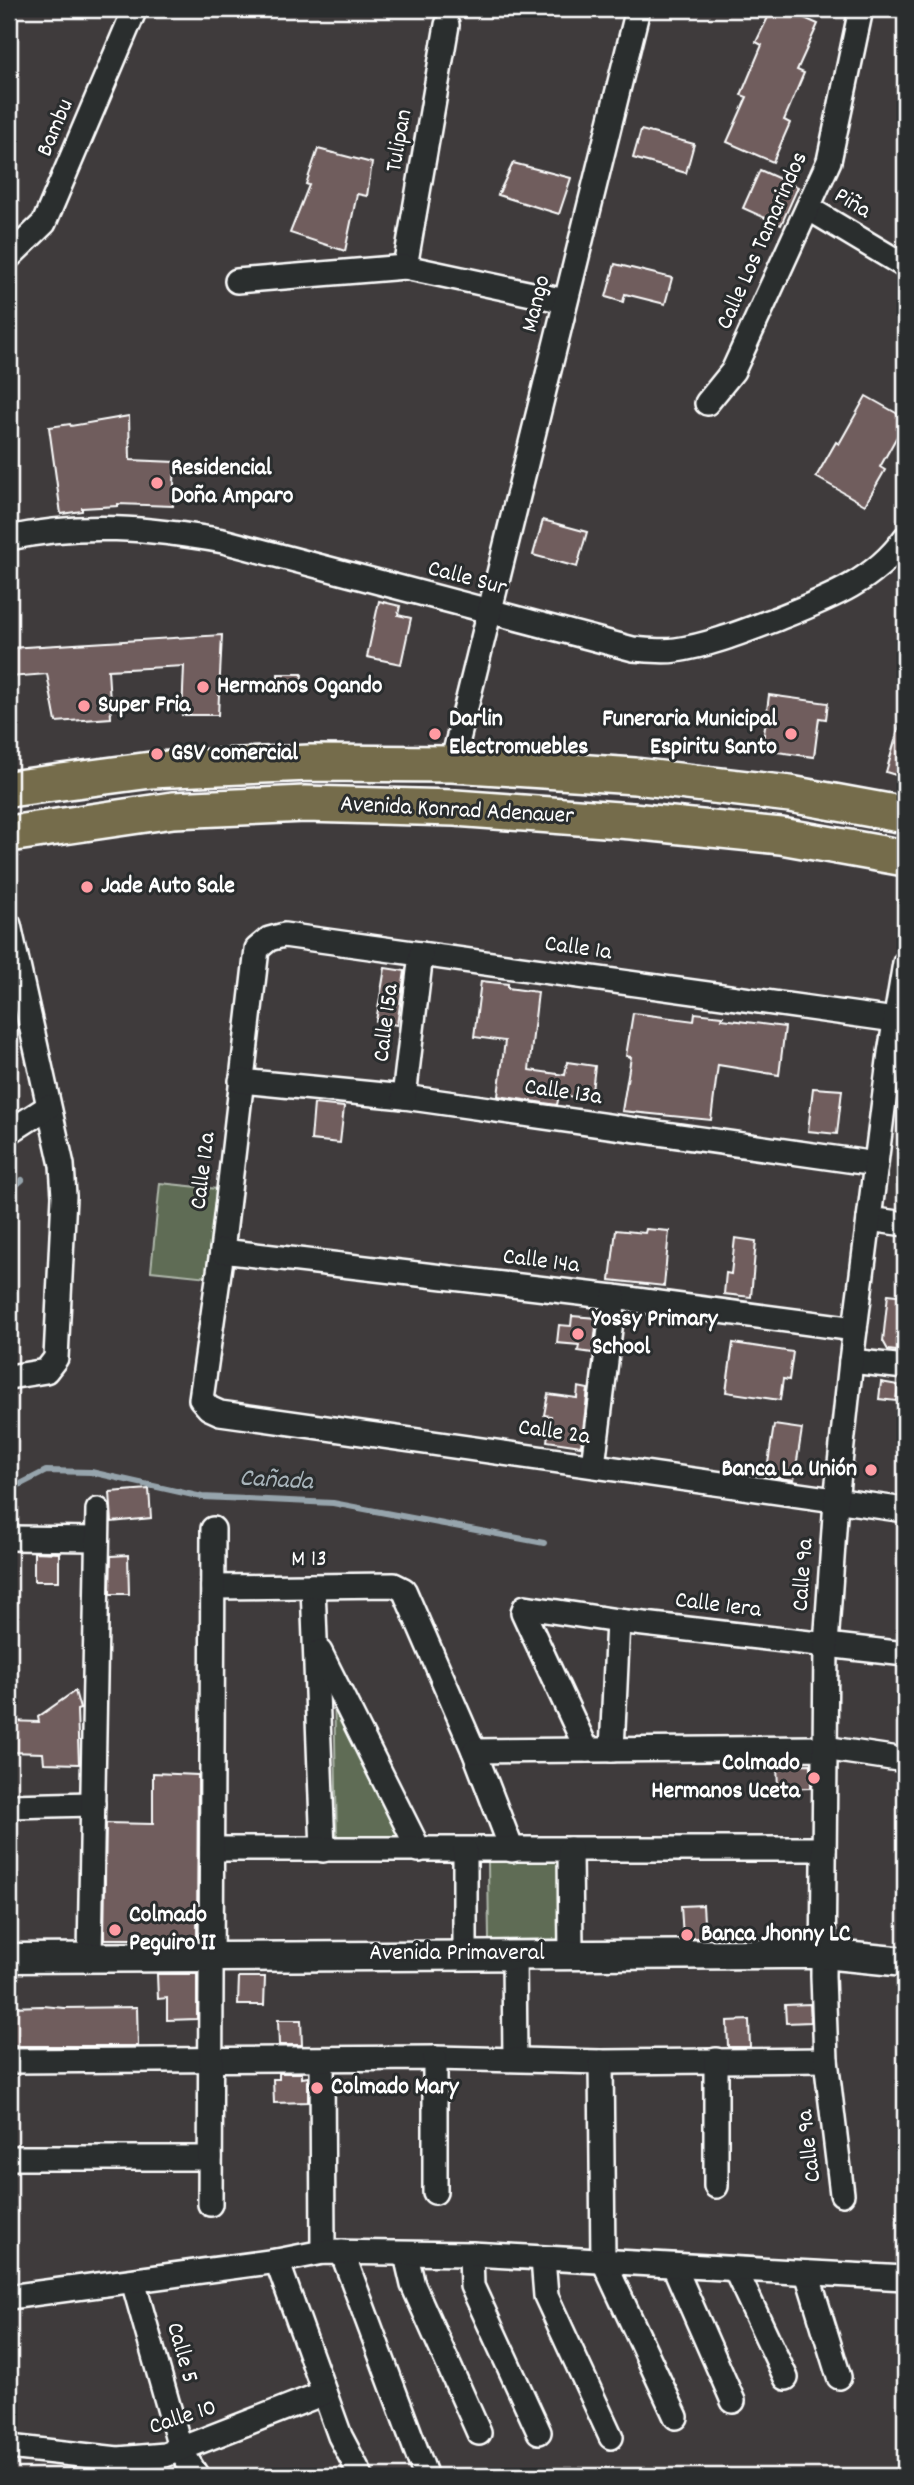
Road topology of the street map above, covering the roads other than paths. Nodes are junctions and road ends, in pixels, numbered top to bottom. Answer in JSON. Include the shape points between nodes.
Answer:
{"nodes":[{"id":1,"x":135,"y":9,"type":"edge"},
{"id":2,"x":638,"y":9,"type":"edge"},
{"id":3,"x":861,"y":9,"type":"edge"},
{"id":4,"x":447,"y":24,"type":"dead end"},
{"id":5,"x":808,"y":208,"type":"junction"},
{"id":6,"x":9,"y":257,"type":"edge"},
{"id":7,"x":905,"y":266,"type":"edge"},
{"id":8,"x":405,"y":267,"type":"junction"},
{"id":9,"x":237,"y":281,"type":"dead end"},
{"id":10,"x":565,"y":301,"type":"junction"},
{"id":11,"x":707,"y":403,"type":"dead end"},
{"id":12,"x":9,"y":538,"type":"edge"},
{"id":13,"x":901,"y":552,"type":"edge"},
{"id":14,"x":489,"y":612,"type":"junction"},
{"id":15,"x":452,"y":764,"type":"junction"},
{"id":16,"x":9,"y":789,"type":"edge"},
{"id":17,"x":905,"y":815,"type":"edge"},
{"id":18,"x":9,"y":834,"type":"edge"},
{"id":19,"x":905,"y":858,"type":"edge"},
{"id":20,"x":9,"y":925,"type":"edge"},
{"id":21,"x":257,"y":949,"type":"joint"},
{"id":22,"x":421,"y":954,"type":"junction"},
{"id":23,"x":905,"y":963,"type":"edge"},
{"id":24,"x":17,"y":1001,"type":"edge"},
{"id":25,"x":895,"y":1020,"type":"junction"},
{"id":26,"x":898,"y":1055,"type":"edge"},
{"id":27,"x":241,"y":1081,"type":"junction"},
{"id":28,"x":404,"y":1097,"type":"junction"},
{"id":29,"x":48,"y":1107,"type":"junction"},
{"id":30,"x":9,"y":1132,"type":"edge"},
{"id":31,"x":876,"y":1164,"type":"junction"},
{"id":32,"x":869,"y":1219,"type":"junction"},
{"id":33,"x":905,"y":1224,"type":"edge"},
{"id":34,"x":222,"y":1251,"type":"junction"},
{"id":35,"x":614,"y":1297,"type":"junction"},
{"id":36,"x":855,"y":1329,"type":"junction"},
{"id":37,"x":851,"y":1361,"type":"junction"},
{"id":38,"x":905,"y":1367,"type":"edge"},
{"id":39,"x":9,"y":1377,"type":"edge"},
{"id":40,"x":201,"y":1399,"type":"joint"},
{"id":41,"x":593,"y":1465,"type":"junction"},
{"id":42,"x":836,"y":1501,"type":"junction"},
{"id":43,"x":98,"y":1510,"type":"dead end"},
{"id":44,"x":905,"y":1510,"type":"edge"},
{"id":45,"x":213,"y":1529,"type":"dead end"},
{"id":46,"x":9,"y":1538,"type":"edge"},
{"id":47,"x":97,"y":1539,"type":"junction"},
{"id":48,"x":313,"y":1586,"type":"junction"},
{"id":49,"x":213,"y":1587,"type":"junction"},
{"id":50,"x":618,"y":1621,"type":"junction"},
{"id":51,"x":316,"y":1644,"type":"junction"},
{"id":52,"x":826,"y":1645,"type":"junction"},
{"id":53,"x":905,"y":1654,"type":"edge"},
{"id":54,"x":824,"y":1748,"type":"junction"},
{"id":55,"x":587,"y":1750,"type":"junction"},
{"id":56,"x":612,"y":1750,"type":"junction"},
{"id":57,"x":474,"y":1751,"type":"junction"},
{"id":58,"x":905,"y":1760,"type":"edge"},
{"id":59,"x":93,"y":1804,"type":"junction"},
{"id":60,"x":9,"y":1806,"type":"edge"},
{"id":61,"x":212,"y":1849,"type":"junction"},
{"id":62,"x":570,"y":1849,"type":"junction"},
{"id":63,"x":824,"y":1849,"type":"junction"},
{"id":64,"x":323,"y":1850,"type":"junction"},
{"id":65,"x":419,"y":1850,"type":"junction"},
{"id":66,"x":465,"y":1850,"type":"junction"},
{"id":67,"x":512,"y":1850,"type":"junction"},
{"id":68,"x":571,"y":1954,"type":"junction"},
{"id":69,"x":823,"y":1954,"type":"junction"},
{"id":70,"x":211,"y":1955,"type":"junction"},
{"id":71,"x":465,"y":1955,"type":"junction"},
{"id":72,"x":514,"y":1955,"type":"junction"},
{"id":73,"x":90,"y":1956,"type":"junction"},
{"id":74,"x":9,"y":1958,"type":"edge"},
{"id":75,"x":905,"y":1962,"type":"edge"},
{"id":76,"x":435,"y":2058,"type":"junction"},
{"id":77,"x":515,"y":2059,"type":"junction"},
{"id":78,"x":322,"y":2060,"type":"junction"},
{"id":79,"x":716,"y":2060,"type":"junction"},
{"id":80,"x":826,"y":2060,"type":"junction"},
{"id":81,"x":211,"y":2061,"type":"junction"},
{"id":82,"x":9,"y":2062,"type":"edge"},
{"id":83,"x":601,"y":2062,"type":"junction"},
{"id":84,"x":9,"y":2158,"type":"edge"},
{"id":85,"x":210,"y":2158,"type":"junction"},
{"id":86,"x":716,"y":2186,"type":"dead end"},
{"id":87,"x":435,"y":2192,"type":"dead end"},
{"id":88,"x":842,"y":2194,"type":"dead end"},
{"id":89,"x":210,"y":2204,"type":"dead end"},
{"id":90,"x":332,"y":2252,"type":"junction"},
{"id":91,"x":471,"y":2254,"type":"junction"},
{"id":92,"x":406,"y":2255,"type":"junction"},
{"id":93,"x":543,"y":2259,"type":"junction"},
{"id":94,"x":603,"y":2260,"type":"junction"},
{"id":95,"x":277,"y":2261,"type":"junction"},
{"id":96,"x":674,"y":2266,"type":"junction"},
{"id":97,"x":735,"y":2269,"type":"junction"},
{"id":98,"x":807,"y":2273,"type":"junction"},
{"id":99,"x":905,"y":2278,"type":"edge"},
{"id":100,"x":133,"y":2281,"type":"junction"},
{"id":101,"x":9,"y":2298,"type":"edge"},
{"id":102,"x":839,"y":2377,"type":"dead end"},
{"id":103,"x":786,"y":2378,"type":"dead end"},
{"id":104,"x":324,"y":2393,"type":"junction"},
{"id":105,"x":733,"y":2401,"type":"dead end"},
{"id":106,"x":676,"y":2417,"type":"dead end"},
{"id":107,"x":539,"y":2432,"type":"dead end"},
{"id":108,"x":479,"y":2433,"type":"dead end"},
{"id":109,"x":611,"y":2437,"type":"dead end"},
{"id":110,"x":9,"y":2447,"type":"edge"},
{"id":111,"x":181,"y":2451,"type":"junction"},
{"id":112,"x":425,"y":2474,"type":"dead end"},
{"id":113,"x":197,"y":2476,"type":"edge"},
{"id":114,"x":361,"y":2476,"type":"edge"}],
"edges":[{"from":1,"to":6,"type":"street","name":"Bambu","via":[[44,223]]},
{"from":2,"to":10,"type":"street","name":"Mango"},
{"from":3,"to":5,"type":"street","name":"Calle Los Tamarindos","via":[[829,161]]},
{"from":4,"to":8,"type":"street","name":"Tulipan"},
{"from":5,"to":7,"type":"street","name":"Piña"},
{"from":5,"to":11,"type":"street","name":"Calle Los Tamarindos","via":[[733,371]]},
{"from":8,"to":9,"type":"street"},
{"from":8,"to":10,"type":"street"},
{"from":10,"to":14,"type":"street","name":"Mango"},
{"from":12,"to":14,"type":"street","name":"Calle Sur","via":[[101,528],[164,531],[223,541]]},
{"from":13,"to":14,"type":"street","name":"Calle Sur","via":[[836,596],[714,642],[673,650],[633,649]]},
{"from":14,"to":15,"type":"street","name":"Mango"},
{"from":15,"to":16,"type":"main road","name":"Avenida Konrad Adenauer","via":[[310,763],[150,770]]},
{"from":15,"to":17,"type":"main road","name":"Avenida Konrad Adenauer","via":[[635,776],[777,792]]},
{"from":18,"to":19,"type":"main road","name":"Avenida Konrad Adenauer","via":[[173,810],[305,804],[455,808],[781,836]]},
{"from":20,"to":24,"type":"street"},
{"from":21,"to":22,"type":"street","name":"Calle 1a","via":[[284,935]]},
{"from":21,"to":27,"type":"street","name":"Calle 12a"},
{"from":22,"to":25,"type":"street","name":"Calle 1a"},
{"from":22,"to":28,"type":"street","name":"Calle 15a"},
{"from":23,"to":25,"type":"street","name":"Calle 9a"},
{"from":24,"to":29,"type":"street"},
{"from":25,"to":26,"type":"street","name":"Calle 9a"},
{"from":26,"to":31,"type":"street","name":"Calle 9a"},
{"from":27,"to":28,"type":"street","name":"Calle 13a"},
{"from":27,"to":34,"type":"street","name":"Calle 12a"},
{"from":28,"to":31,"type":"street","name":"Calle 13a"},
{"from":29,"to":30,"type":"street"},
{"from":29,"to":39,"type":"street","via":[[62,1165],[64,1196],[56,1358],[46,1371]]},
{"from":31,"to":32,"type":"street","name":"Calle 9a"},
{"from":32,"to":33,"type":"street"},
{"from":32,"to":36,"type":"street","name":"Calle 9a"},
{"from":34,"to":35,"type":"street","name":"Calle 14a"},
{"from":34,"to":40,"type":"street","name":"Calle 12a"},
{"from":35,"to":36,"type":"street","name":"Calle 14a"},
{"from":35,"to":41,"type":"street"},
{"from":36,"to":37,"type":"street","name":"Calle 9a"},
{"from":37,"to":38,"type":"street"},
{"from":37,"to":42,"type":"street","name":"Calle 9a"},
{"from":40,"to":41,"type":"street","name":"Calle 2a","via":[[220,1413]]},
{"from":41,"to":42,"type":"street","name":"Calle 2a"},
{"from":42,"to":44,"type":"street","name":"Calle 2a"},
{"from":42,"to":52,"type":"street","name":"Calle 9a"},
{"from":43,"to":47,"type":"street"},
{"from":45,"to":49,"type":"street"},
{"from":46,"to":47,"type":"street"},
{"from":47,"to":59,"type":"street"},
{"from":48,"to":49,"type":"street","name":"M 13"},
{"from":48,"to":51,"type":"street"},
{"from":48,"to":57,"type":"street","name":"M 13","via":[[394,1585],[404,1590]]},
{"from":49,"to":61,"type":"street"},
{"from":50,"to":52,"type":"street","name":"Calle 1era"},
{"from":50,"to":55,"type":"street","name":"Calle 1era","via":[[525,1607],[523,1612]]},
{"from":50,"to":56,"type":"street"},
{"from":51,"to":64,"type":"street"},
{"from":51,"to":65,"type":"street"},
{"from":52,"to":53,"type":"street","name":"Calle 1era"},
{"from":52,"to":54,"type":"street","name":"Calle 9a"},
{"from":54,"to":56,"type":"street"},
{"from":54,"to":58,"type":"street"},
{"from":54,"to":63,"type":"street","name":"Calle 9a"},
{"from":55,"to":56,"type":"street"},
{"from":55,"to":57,"type":"street"},
{"from":57,"to":67,"type":"street"},
{"from":59,"to":60,"type":"street"},
{"from":59,"to":73,"type":"street"},
{"from":61,"to":64,"type":"street"},
{"from":61,"to":70,"type":"street"},
{"from":62,"to":63,"type":"street"},
{"from":62,"to":67,"type":"street"},
{"from":62,"to":68,"type":"street"},
{"from":63,"to":69,"type":"street","name":"Calle 9a"},
{"from":64,"to":65,"type":"street"},
{"from":65,"to":66,"type":"street"},
{"from":66,"to":67,"type":"street"},
{"from":66,"to":71,"type":"street"},
{"from":68,"to":69,"type":"street","name":"Avenida Primaveral"},
{"from":68,"to":72,"type":"street","name":"Avenida Primaveral"},
{"from":69,"to":75,"type":"street","name":"Avenida Primaveral"},
{"from":69,"to":80,"type":"street","name":"Calle 9a"},
{"from":70,"to":71,"type":"street","name":"Avenida Primaveral"},
{"from":70,"to":73,"type":"street","name":"Avenida Primaveral"},
{"from":70,"to":81,"type":"street"},
{"from":71,"to":72,"type":"street","name":"Avenida Primaveral"},
{"from":72,"to":77,"type":"street"},
{"from":73,"to":74,"type":"street","name":"Avenida Primaveral"},
{"from":76,"to":77,"type":"street"},
{"from":76,"to":78,"type":"street"},
{"from":76,"to":87,"type":"street"},
{"from":77,"to":83,"type":"street"},
{"from":78,"to":81,"type":"street"},
{"from":78,"to":90,"type":"street"},
{"from":79,"to":80,"type":"street"},
{"from":79,"to":83,"type":"street"},
{"from":79,"to":86,"type":"street"},
{"from":80,"to":88,"type":"street","name":"Calle 9a"},
{"from":81,"to":82,"type":"street"},
{"from":81,"to":85,"type":"street"},
{"from":83,"to":94,"type":"street"},
{"from":84,"to":85,"type":"street"},
{"from":85,"to":89,"type":"street"},
{"from":90,"to":92,"type":"street"},
{"from":90,"to":95,"type":"street"},
{"from":90,"to":112,"type":"street"},
{"from":91,"to":92,"type":"street"},
{"from":91,"to":93,"type":"street"},
{"from":91,"to":107,"type":"street","via":[[472,2286]]},
{"from":92,"to":108,"type":"street","via":[[413,2285]]},
{"from":93,"to":94,"type":"street"},
{"from":93,"to":109,"type":"street","via":[[546,2296]]},
{"from":94,"to":96,"type":"street"},
{"from":94,"to":106,"type":"street"},
{"from":95,"to":100,"type":"street"},
{"from":95,"to":104,"type":"street"},
{"from":96,"to":97,"type":"street"},
{"from":96,"to":105,"type":"street"},
{"from":97,"to":98,"type":"street"},
{"from":97,"to":103,"type":"street"},
{"from":98,"to":99,"type":"street"},
{"from":98,"to":102,"type":"street"},
{"from":100,"to":101,"type":"street"},
{"from":100,"to":111,"type":"street","name":"Calle 5"},
{"from":104,"to":111,"type":"street","name":"Calle 10"},
{"from":104,"to":114,"type":"street"},
{"from":110,"to":111,"type":"street","name":"Calle 10","via":[[118,2459]]},
{"from":111,"to":113,"type":"street","name":"Calle 5"}]}
